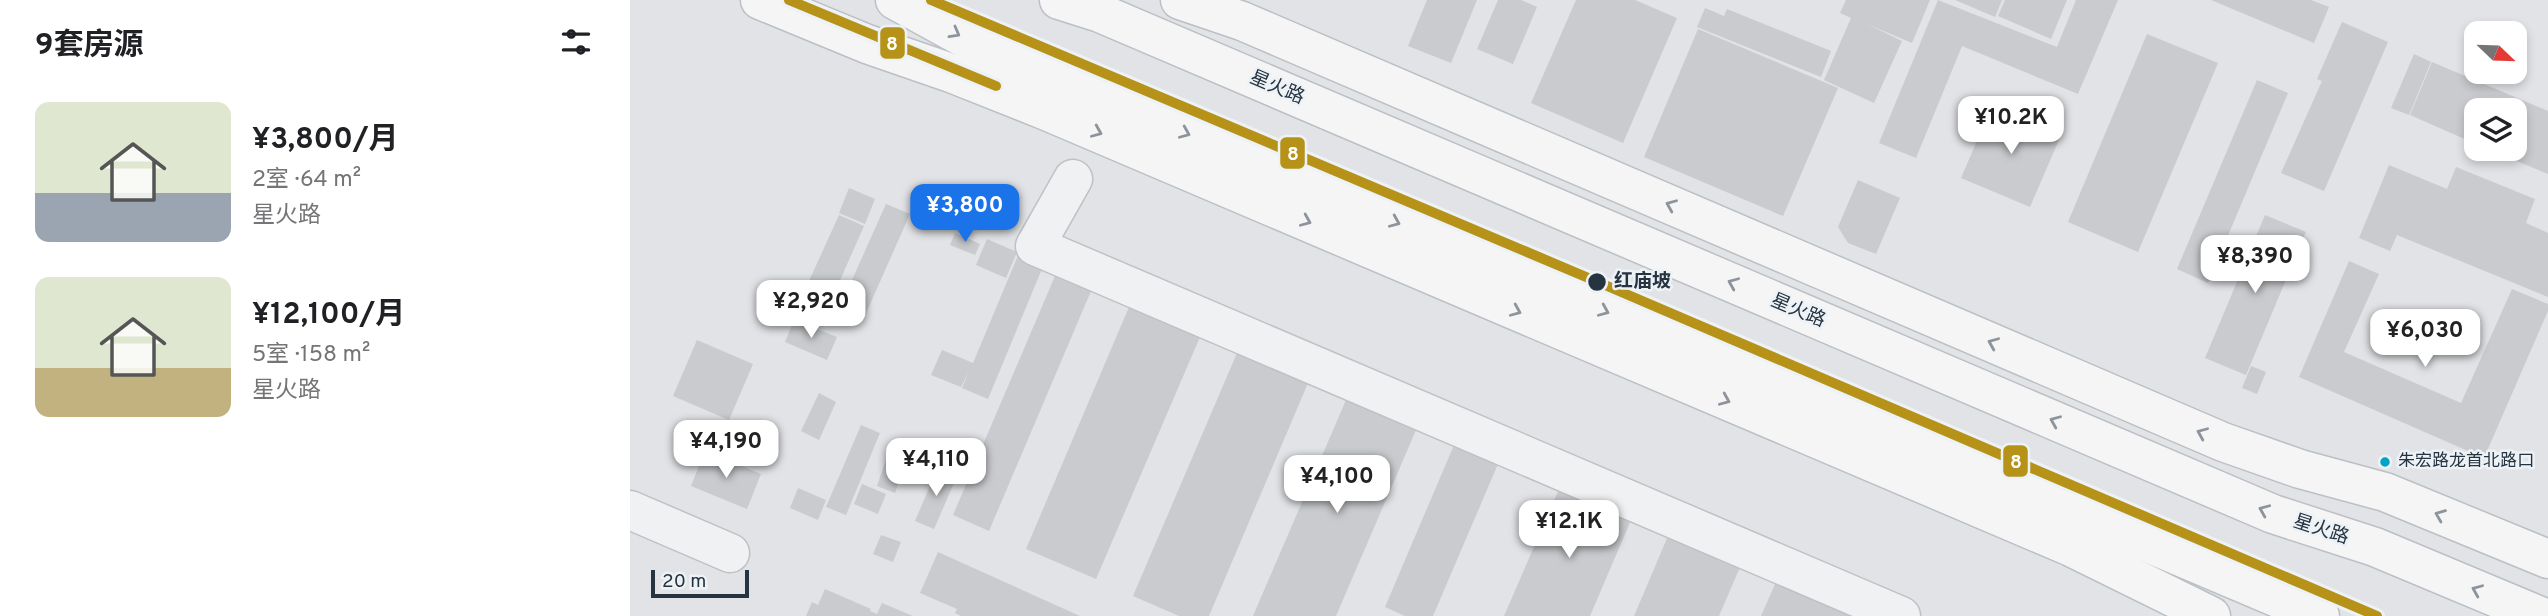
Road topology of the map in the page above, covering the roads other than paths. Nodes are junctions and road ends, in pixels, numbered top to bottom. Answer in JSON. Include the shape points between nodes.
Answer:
{"nodes":[{"id":1,"x":760,"y":0,"type":"edge"},
{"id":2,"x":895,"y":0,"type":"edge"},
{"id":3,"x":1059,"y":0,"type":"edge"},
{"id":4,"x":1180,"y":0,"type":"edge"},
{"id":5,"x":951,"y":73,"type":"junction"},
{"id":6,"x":1112,"y":102,"type":"junction"},
{"id":7,"x":1481,"y":124,"type":"junction"},
{"id":8,"x":1463,"y":168,"type":"junction"},
{"id":9,"x":1073,"y":179,"type":"dead end"},
{"id":10,"x":1867,"y":289,"type":"junction"},
{"id":11,"x":1849,"y":332,"type":"junction"},
{"id":12,"x":2141,"y":458,"type":"junction"},
{"id":13,"x":2324,"y":476,"type":"junction"},
{"id":14,"x":630,"y":510,"type":"edge"},
{"id":15,"x":730,"y":553,"type":"dead end"},
{"id":16,"x":2548,"y":559,"type":"edge"},
{"id":17,"x":1901,"y":616,"type":"edge"},
{"id":18,"x":2211,"y":616,"type":"edge"},
{"id":19,"x":2320,"y":616,"type":"edge"},
{"id":20,"x":2540,"y":616,"type":"edge"}],
"edges":[{"from":1,"to":5,"type":"main road"},
{"from":2,"to":6,"type":"main road","one_way":true,"via":[[990,52]]},
{"from":3,"to":8,"type":"main road","name":"星火路","via":[[1100,13]]},
{"from":4,"to":7,"type":"main road","via":[[1242,21]]},
{"from":5,"to":6,"type":"main road"},
{"from":5,"to":18,"type":"main road","one_way":true,"via":[[2058,541]]},
{"from":6,"to":19,"type":"main road","one_way":true},
{"from":7,"to":8,"type":"main road"},
{"from":10,"to":7,"type":"main road","one_way":true},
{"from":11,"to":8,"type":"main road","name":"星火路","one_way":true},
{"from":9,"to":17,"type":"street","via":[[1035,246]]},
{"from":10,"to":11,"type":"main road"},
{"from":13,"to":10,"type":"main road","one_way":true,"via":[[2223,442]]},
{"from":12,"to":11,"type":"main road","name":"星火路","one_way":true},
{"from":12,"to":13,"type":"main road"},
{"from":20,"to":12,"type":"main road","name":"星火路","one_way":true},
{"from":16,"to":13,"type":"main road","one_way":true,"via":[[2385,492]]},
{"from":14,"to":15,"type":"street"}]}
